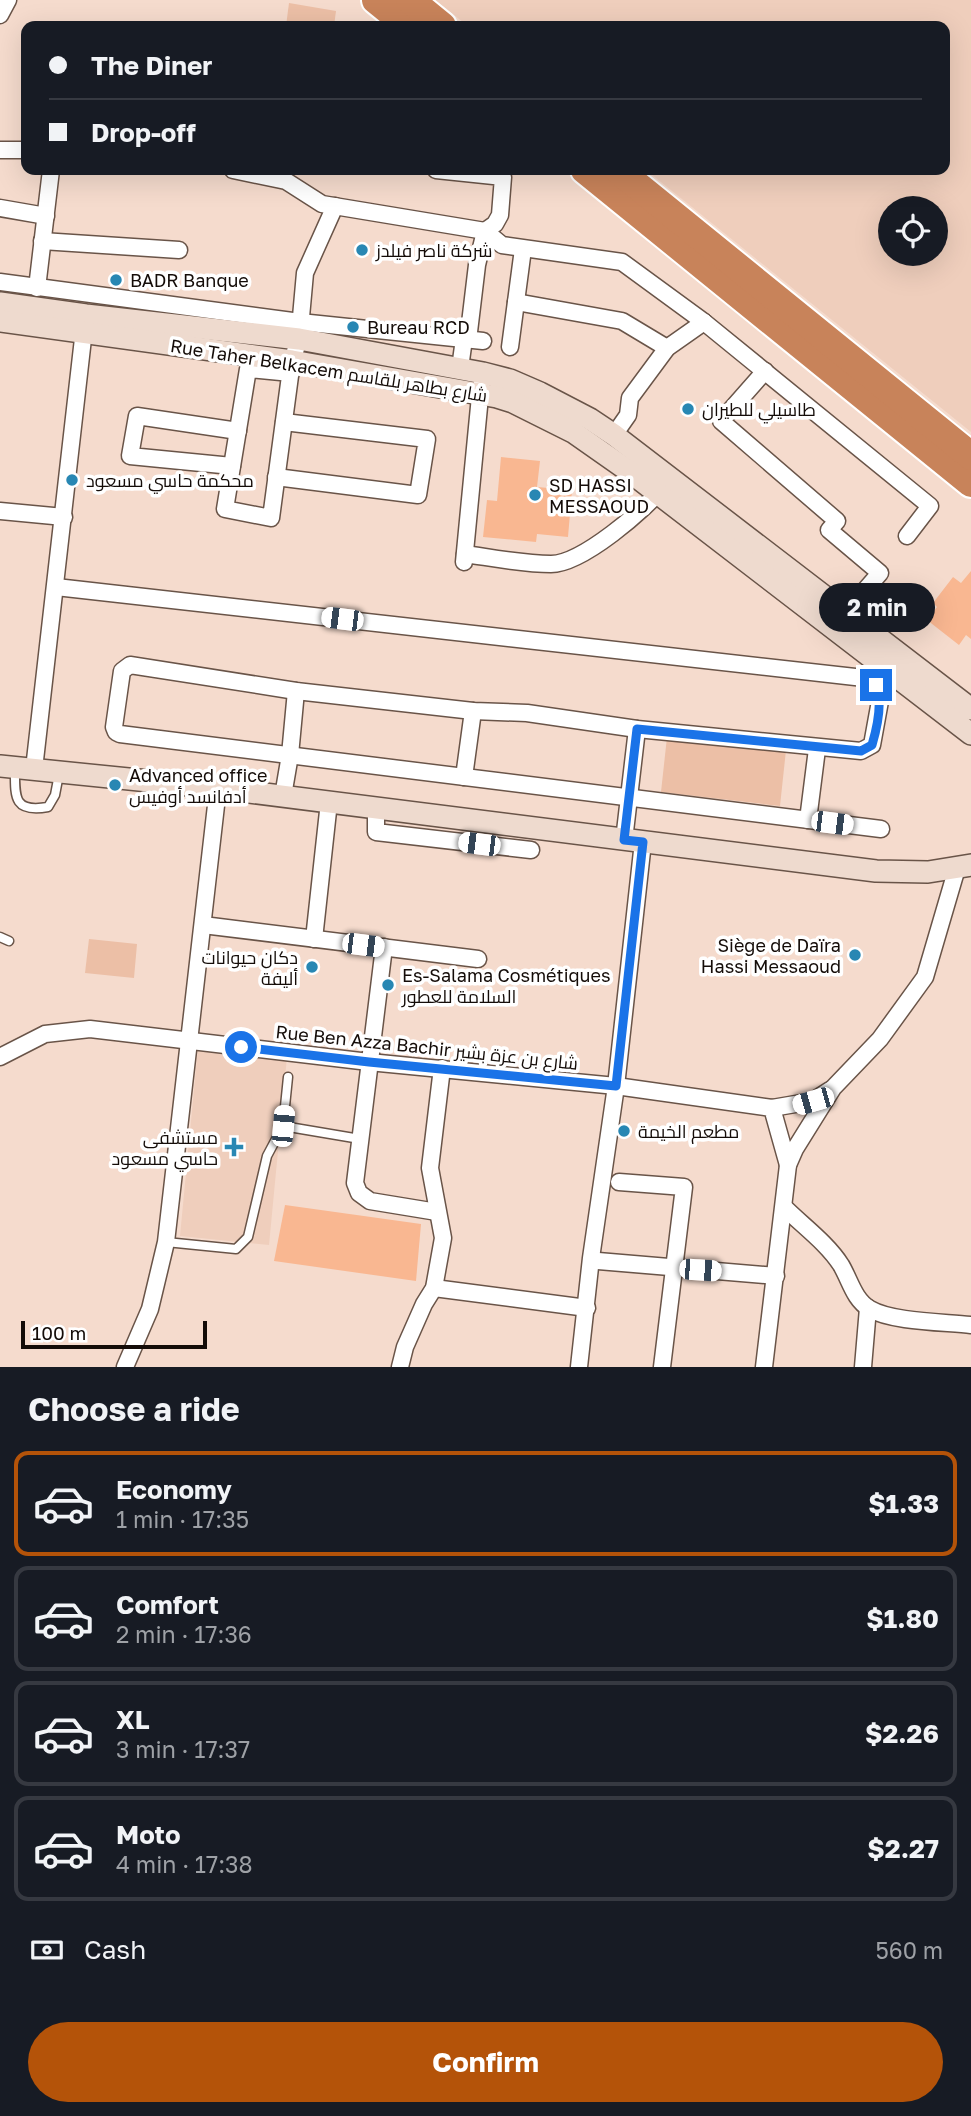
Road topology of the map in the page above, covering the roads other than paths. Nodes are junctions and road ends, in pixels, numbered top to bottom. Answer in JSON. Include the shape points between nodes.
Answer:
{"nodes":[{"id":1,"x":8,"y":0,"type":"edge"},
{"id":2,"x":376,"y":0,"type":"edge"},
{"id":3,"x":410,"y":0,"type":"edge"},
{"id":4,"x":0,"y":15,"type":"edge"},
{"id":5,"x":402,"y":21,"type":"edge"},
{"id":6,"x":436,"y":21,"type":"edge"},
{"id":7,"x":0,"y":150,"type":"edge"},
{"id":8,"x":21,"y":150,"type":"edge"},
{"id":9,"x":50,"y":175,"type":"edge"},
{"id":10,"x":291,"y":175,"type":"edge"},
{"id":11,"x":503,"y":175,"type":"edge"},
{"id":12,"x":591,"y":175,"type":"edge"},
{"id":13,"x":624,"y":175,"type":"edge"},
{"id":14,"x":335,"y":206,"type":"junction"},
{"id":15,"x":0,"y":208,"type":"edge"},
{"id":16,"x":46,"y":216,"type":"junction"},
{"id":17,"x":485,"y":231,"type":"junction"},
{"id":18,"x":43,"y":241,"type":"junction"},
{"id":19,"x":523,"y":249,"type":"junction"},
{"id":20,"x":180,"y":250,"type":"dead end"},
{"id":21,"x":0,"y":282,"type":"edge"},
{"id":22,"x":37,"y":288,"type":"junction"},
{"id":23,"x":516,"y":302,"type":"junction"},
{"id":24,"x":0,"y":303,"type":"edge"},
{"id":25,"x":0,"y":321,"type":"edge"},
{"id":26,"x":704,"y":322,"type":"junction"},
{"id":27,"x":85,"y":324,"type":"junction"},
{"id":28,"x":299,"y":330,"type":"junction"},
{"id":29,"x":472,"y":340,"type":"junction"},
{"id":30,"x":510,"y":347,"type":"dead end"},
{"id":31,"x":667,"y":348,"type":"junction"},
{"id":32,"x":292,"y":367,"type":"junction"},
{"id":33,"x":460,"y":368,"type":"junction"},
{"id":34,"x":765,"y":371,"type":"junction"},
{"id":35,"x":483,"y":373,"type":"junction"},
{"id":36,"x":480,"y":394,"type":"junction"},
{"id":37,"x":284,"y":422,"type":"junction"},
{"id":38,"x":238,"y":431,"type":"junction"},
{"id":39,"x":614,"y":435,"type":"junction"},
{"id":40,"x":971,"y":456,"type":"edge"},
{"id":41,"x":232,"y":466,"type":"junction"},
{"id":42,"x":276,"y":477,"type":"junction"},
{"id":43,"x":971,"y":483,"type":"edge"},
{"id":44,"x":665,"y":486,"type":"junction"},
{"id":45,"x":0,"y":511,"type":"edge"},
{"id":46,"x":64,"y":517,"type":"junction"},
{"id":47,"x":908,"y":536,"type":"dead end"},
{"id":48,"x":56,"y":587,"type":"junction"},
{"id":49,"x":846,"y":612,"type":"junction"},
{"id":50,"x":296,"y":691,"type":"junction"},
{"id":51,"x":971,"y":709,"type":"edge"},
{"id":52,"x":473,"y":711,"type":"junction"},
{"id":53,"x":637,"y":729,"type":"junction"},
{"id":54,"x":971,"y":734,"type":"edge"},
{"id":55,"x":817,"y":748,"type":"junction"},
{"id":56,"x":290,"y":755,"type":"junction"},
{"id":57,"x":16,"y":767,"type":"edge"},
{"id":58,"x":60,"y":771,"type":"junction"},
{"id":59,"x":464,"y":778,"type":"junction"},
{"id":60,"x":218,"y":788,"type":"junction"},
{"id":61,"x":283,"y":796,"type":"junction"},
{"id":62,"x":630,"y":799,"type":"junction"},
{"id":63,"x":330,"y":802,"type":"junction"},
{"id":64,"x":376,"y":807,"type":"junction"},
{"id":65,"x":479,"y":820,"type":"junction"},
{"id":66,"x":808,"y":820,"type":"junction"},
{"id":67,"x":881,"y":829,"type":"dead end"},
{"id":68,"x":633,"y":841,"type":"junction"},
{"id":69,"x":479,"y":844,"type":"junction"},
{"id":70,"x":531,"y":850,"type":"dead end"},
{"id":71,"x":964,"y":867,"type":"edge"},
{"id":72,"x":203,"y":925,"type":"junction"},
{"id":73,"x":0,"y":937,"type":"edge"},
{"id":74,"x":314,"y":939,"type":"junction"},
{"id":75,"x":9,"y":941,"type":"dead end"},
{"id":76,"x":384,"y":947,"type":"junction"},
{"id":77,"x":478,"y":959,"type":"dead end"},
{"id":78,"x":189,"y":1041,"type":"junction"},
{"id":79,"x":0,"y":1057,"type":"edge"},
{"id":80,"x":369,"y":1062,"type":"junction"},
{"id":81,"x":442,"y":1069,"type":"junction"},
{"id":82,"x":288,"y":1077,"type":"dead end"},
{"id":83,"x":616,"y":1086,"type":"junction"},
{"id":84,"x":833,"y":1088,"type":"junction"},
{"id":85,"x":772,"y":1108,"type":"junction"},
{"id":86,"x":283,"y":1126,"type":"junction"},
{"id":87,"x":360,"y":1139,"type":"junction"},
{"id":88,"x":788,"y":1165,"type":"junction"},
{"id":89,"x":619,"y":1182,"type":"dead end"},
{"id":90,"x":784,"y":1208,"type":"junction"},
{"id":91,"x":437,"y":1212,"type":"junction"},
{"id":92,"x":166,"y":1242,"type":"junction"},
{"id":93,"x":598,"y":1261,"type":"dead end"},
{"id":94,"x":675,"y":1268,"type":"junction"},
{"id":95,"x":776,"y":1276,"type":"junction"},
{"id":96,"x":434,"y":1288,"type":"junction"},
{"id":97,"x":587,"y":1308,"type":"junction"},
{"id":98,"x":868,"y":1308,"type":"junction"},
{"id":99,"x":971,"y":1325,"type":"edge"},
{"id":100,"x":125,"y":1367,"type":"edge"},
{"id":101,"x":400,"y":1367,"type":"edge"},
{"id":102,"x":579,"y":1367,"type":"edge"},
{"id":103,"x":662,"y":1367,"type":"edge"},
{"id":104,"x":764,"y":1367,"type":"edge"},
{"id":105,"x":863,"y":1367,"type":"edge"}],
"edges":[{"from":1,"to":4,"type":"street"},
{"from":2,"to":5,"type":"highway"},
{"from":3,"to":6,"type":"highway"},
{"from":7,"to":8,"type":"street"},
{"from":9,"to":16,"type":"street"},
{"from":10,"to":14,"type":"street","via":[[322,204]]},
{"from":11,"to":17,"type":"street","via":[[500,215]]},
{"from":12,"to":43,"type":"highway"},
{"from":13,"to":40,"type":"highway"},
{"from":14,"to":17,"type":"street"},
{"from":14,"to":28,"type":"street","via":[[305,273]]},
{"from":15,"to":16,"type":"street"},
{"from":16,"to":18,"type":"street"},
{"from":17,"to":19,"type":"street","via":[[502,245]]},
{"from":17,"to":29,"type":"street","via":[[477,265]]},
{"from":18,"to":20,"type":"street"},
{"from":18,"to":22,"type":"street"},
{"from":19,"to":23,"type":"street"},
{"from":19,"to":26,"type":"street","via":[[622,262]]},
{"from":21,"to":22,"type":"street"},
{"from":22,"to":28,"type":"street"},
{"from":23,"to":30,"type":"street"},
{"from":23,"to":31,"type":"street","via":[[622,321]]},
{"from":24,"to":27,"type":"main road","name":"Rue Taher Belkacem شارع بطاهر بلقاسم"},
{"from":25,"to":27,"type":"main road","name":"Rue Taher Belkacem شارع بطاهر بلقاسم"},
{"from":26,"to":31,"type":"street"},
{"from":26,"to":34,"type":"street"},
{"from":27,"to":28,"type":"main road","name":"Rue Taher Belkacem شارع بطاهر بلقاسم"},
{"from":27,"to":32,"type":"main road","name":"Rue Taher Belkacem شارع بطاهر بلقاسم"},
{"from":27,"to":46,"type":"street"},
{"from":28,"to":29,"type":"street"},
{"from":28,"to":32,"type":"street"},
{"from":28,"to":33,"type":"main road","name":"Rue Taher Belkacem شارع بطاهر بلقاسم"},
{"from":29,"to":33,"type":"street"},
{"from":31,"to":39,"type":"street","via":[[629,398],[628,415]]},
{"from":32,"to":36,"type":"main road","name":"Rue Taher Belkacem شارع بطاهر بلقاسم"},
{"from":32,"to":37,"type":"street"},
{"from":32,"to":38,"type":"street","via":[[248,369]]},
{"from":33,"to":35,"type":"main road","name":"Rue Taher Belkacem شارع بطاهر بلقاسم"},
{"from":34,"to":47,"type":"street","via":[[930,506]]},
{"from":34,"to":49,"type":"street","via":[[721,421],[837,521],[830,530],[880,573]]},
{"from":35,"to":36,"type":"street"},
{"from":35,"to":39,"type":"main road","name":"Rue Taher Belkacem شارع بطاهر بلقاسم","via":[[540,393]]},
{"from":36,"to":44,"type":"main road","name":"Rue Taher Belkacem شارع بطاهر بلقاسم","via":[[513,402]]},
{"from":36,"to":44,"type":"street","via":[[464,559],[552,564],[574,559],[643,509]]},
{"from":37,"to":42,"type":"street"},
{"from":37,"to":42,"type":"street","via":[[427,439],[418,495]]},
{"from":38,"to":41,"type":"street"},
{"from":38,"to":41,"type":"street","via":[[137,416],[130,456]]},
{"from":39,"to":44,"type":"main road","name":"Rue Taher Belkacem شارع بطاهر بلقاسم"},
{"from":41,"to":42,"type":"street","via":[[225,509],[271,517]]},
{"from":44,"to":49,"type":"main road","name":"Rue Taher Belkacem شارع بطاهر بلقاسم"},
{"from":44,"to":54,"type":"main road","name":"Rue Taher Belkacem شارع بطاهر بلقاسم"},
{"from":45,"to":46,"type":"street"},
{"from":46,"to":48,"type":"street"},
{"from":48,"to":55,"type":"street","via":[[871,681],[880,701],[872,745],[861,751]]},
{"from":48,"to":57,"type":"street"},
{"from":49,"to":51,"type":"main road","name":"Rue Taher Belkacem شارع بطاهر بلقاسم"},
{"from":50,"to":52,"type":"street"},
{"from":50,"to":56,"type":"street"},
{"from":50,"to":56,"type":"street","via":[[130,666],[122,671],[114,727],[120,734]]},
{"from":52,"to":53,"type":"street","via":[[527,713]]},
{"from":52,"to":59,"type":"street"},
{"from":53,"to":55,"type":"street"},
{"from":53,"to":62,"type":"street"},
{"from":55,"to":66,"type":"street"},
{"from":56,"to":59,"type":"street"},
{"from":56,"to":61,"type":"street"},
{"from":57,"to":58,"type":"main road"},
{"from":57,"to":58,"type":"lane","via":[[18,803],[35,809],[48,807]]},
{"from":58,"to":60,"type":"main road"},
{"from":59,"to":62,"type":"street"},
{"from":60,"to":61,"type":"main road"},
{"from":60,"to":72,"type":"street"},
{"from":61,"to":63,"type":"main road"},
{"from":62,"to":66,"type":"street"},
{"from":62,"to":68,"type":"street"},
{"from":63,"to":64,"type":"main road"},
{"from":63,"to":74,"type":"street"},
{"from":64,"to":65,"type":"main road"},
{"from":64,"to":69,"type":"street","via":[[376,832]]},
{"from":65,"to":68,"type":"main road"},
{"from":65,"to":69,"type":"street"},
{"from":66,"to":67,"type":"street"},
{"from":68,"to":71,"type":"main road","via":[[876,871]]},
{"from":68,"to":83,"type":"street"},
{"from":69,"to":70,"type":"street"},
{"from":71,"to":84,"type":"street","via":[[925,977],[880,1039]]},
{"from":72,"to":74,"type":"street"},
{"from":72,"to":78,"type":"street"},
{"from":73,"to":75,"type":"lane"},
{"from":74,"to":76,"type":"street"},
{"from":76,"to":77,"type":"street"},
{"from":76,"to":80,"type":"street"},
{"from":78,"to":79,"type":"street","name":"Rue Ben Azza Bachir شارع بن عزة بشير","via":[[90,1029],[45,1034]]},
{"from":78,"to":80,"type":"street","name":"Rue Ben Azza Bachir شارع بن عزة بشير"},
{"from":78,"to":92,"type":"street"},
{"from":80,"to":81,"type":"street","name":"Rue Ben Azza Bachir شارع بن عزة بشير"},
{"from":80,"to":87,"type":"street"},
{"from":81,"to":83,"type":"street","name":"Rue Ben Azza Bachir شارع بن عزة بشير"},
{"from":81,"to":91,"type":"street","via":[[430,1168]]},
{"from":82,"to":86,"type":"lane"},
{"from":83,"to":85,"type":"street","name":"Rue Ben Azza Bachir شارع بن عزة بشير"},
{"from":83,"to":97,"type":"street"},
{"from":84,"to":85,"type":"street","name":"Rue Ben Azza Bachir شارع بن عزة بشير","via":[[813,1101]]},
{"from":84,"to":88,"type":"street"},
{"from":85,"to":88,"type":"street"},
{"from":86,"to":87,"type":"lane"},
{"from":86,"to":92,"type":"lane","via":[[267,1156],[248,1237],[236,1249]]},
{"from":87,"to":91,"type":"street","via":[[355,1183],[359,1194],[370,1201]]},
{"from":88,"to":90,"type":"street"},
{"from":89,"to":94,"type":"street","via":[[684,1187]]},
{"from":90,"to":95,"type":"street"},
{"from":90,"to":98,"type":"street","via":[[840,1264],[856,1296]]},
{"from":91,"to":96,"type":"street","via":[[443,1238]]},
{"from":92,"to":100,"type":"street","via":[[150,1309]]},
{"from":93,"to":94,"type":"street"},
{"from":94,"to":95,"type":"street"},
{"from":94,"to":103,"type":"street"},
{"from":95,"to":104,"type":"street"},
{"from":96,"to":97,"type":"street"},
{"from":96,"to":101,"type":"street"},
{"from":97,"to":102,"type":"street"},
{"from":98,"to":99,"type":"street","via":[[894,1317]]},
{"from":98,"to":105,"type":"street"}]}
